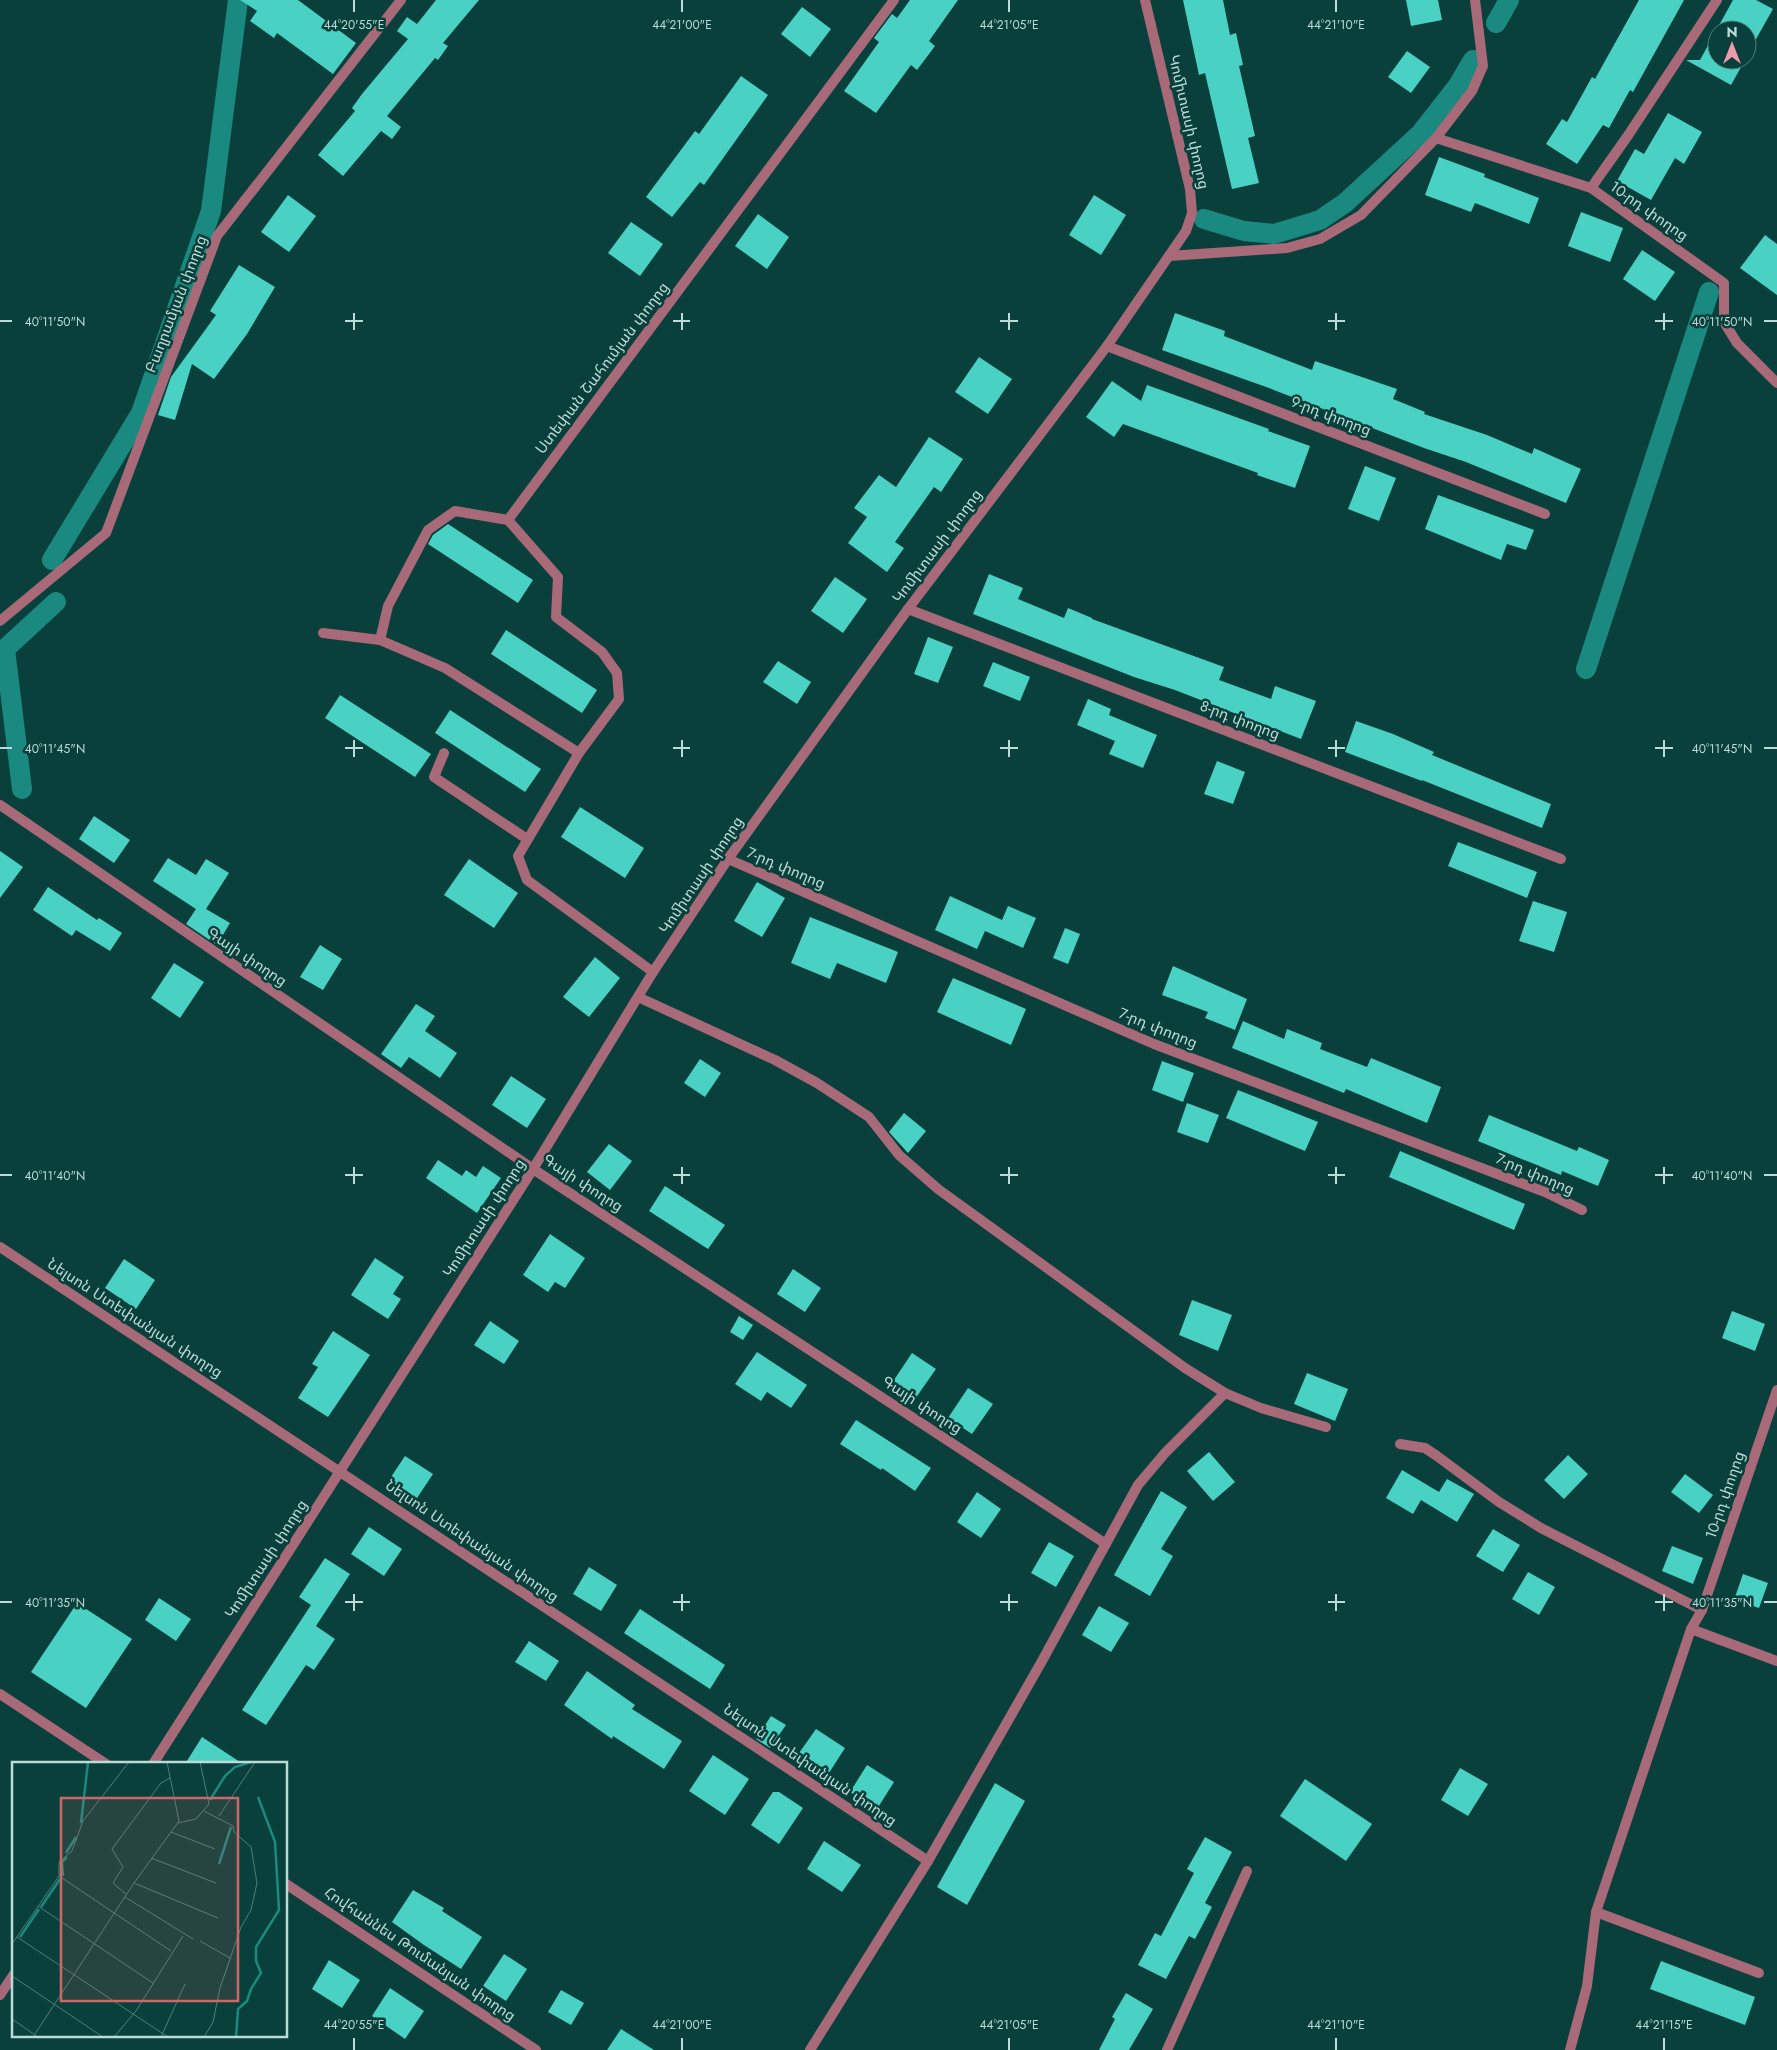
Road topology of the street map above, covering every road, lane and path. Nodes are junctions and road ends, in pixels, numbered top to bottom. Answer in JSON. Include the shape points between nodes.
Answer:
{"nodes":[{"id":1,"x":401,"y":0,"type":"edge"},
{"id":2,"x":894,"y":0,"type":"edge"},
{"id":3,"x":1145,"y":0,"type":"edge"},
{"id":4,"x":1475,"y":0,"type":"edge"},
{"id":5,"x":1717,"y":0,"type":"edge"},
{"id":6,"x":1436,"y":138,"type":"junction"},
{"id":7,"x":1591,"y":188,"type":"junction"},
{"id":8,"x":1169,"y":256,"type":"junction"},
{"id":9,"x":1107,"y":346,"type":"junction"},
{"id":10,"x":1777,"y":383,"type":"edge"},
{"id":11,"x":1545,"y":514,"type":"dead end"},
{"id":12,"x":508,"y":520,"type":"junction"},
{"id":13,"x":908,"y":609,"type":"junction"},
{"id":14,"x":0,"y":621,"type":"edge"},
{"id":15,"x":323,"y":633,"type":"dead end"},
{"id":16,"x":380,"y":640,"type":"junction"},
{"id":17,"x":444,"y":753,"type":"dead end"},
{"id":18,"x":579,"y":753,"type":"junction"},
{"id":19,"x":0,"y":805,"type":"edge"},
{"id":20,"x":527,"y":839,"type":"junction"},
{"id":21,"x":1561,"y":858,"type":"dead end"},
{"id":22,"x":728,"y":860,"type":"junction"},
{"id":23,"x":653,"y":972,"type":"junction"},
{"id":24,"x":638,"y":997,"type":"junction"},
{"id":25,"x":533,"y":1169,"type":"junction"},
{"id":26,"x":1582,"y":1210,"type":"dead end"},
{"id":27,"x":0,"y":1247,"type":"edge"},
{"id":28,"x":1777,"y":1390,"type":"edge"},
{"id":29,"x":1225,"y":1393,"type":"junction"},
{"id":30,"x":1326,"y":1427,"type":"dead end"},
{"id":31,"x":1400,"y":1444,"type":"dead end"},
{"id":32,"x":340,"y":1471,"type":"junction"},
{"id":33,"x":1106,"y":1544,"type":"junction"},
{"id":34,"x":1702,"y":1610,"type":"junction"},
{"id":35,"x":1691,"y":1630,"type":"junction"},
{"id":36,"x":1777,"y":1661,"type":"edge"},
{"id":37,"x":0,"y":1694,"type":"edge"},
{"id":38,"x":103,"y":1762,"type":"edge"},
{"id":39,"x":154,"y":1762,"type":"edge"},
{"id":40,"x":928,"y":1861,"type":"junction"},
{"id":41,"x":1247,"y":1871,"type":"dead end"},
{"id":42,"x":288,"y":1885,"type":"edge"},
{"id":43,"x":1596,"y":1912,"type":"junction"},
{"id":44,"x":1759,"y":1973,"type":"dead end"},
{"id":45,"x":12,"y":1977,"type":"edge"},
{"id":46,"x":0,"y":1995,"type":"edge"},
{"id":47,"x":536,"y":2050,"type":"edge"},
{"id":48,"x":810,"y":2050,"type":"edge"},
{"id":49,"x":1167,"y":2050,"type":"edge"},
{"id":50,"x":1570,"y":2050,"type":"edge"}],
"edges":[{"from":1,"to":14,"type":"street","name":"Բաղրամյան փողոց","via":[[217,236],[106,533]]},
{"from":2,"to":12,"type":"street","name":"Ստեփան Շահումյան փողոց"},
{"from":3,"to":8,"type":"street","name":"Կոմիտասի փողոց","via":[[1190,189],[1192,213],[1186,231]]},
{"from":4,"to":6,"type":"street","via":[[1483,66],[1472,91]]},
{"from":5,"to":7,"type":"street"},
{"from":6,"to":7,"type":"street","name":"10-րդ փողոց"},
{"from":6,"to":8,"type":"street","via":[[1362,215],[1320,239],[1288,248]]},
{"from":7,"to":10,"type":"street","name":"10-րդ փողոց","via":[[1724,282],[1724,322],[1737,343]]},
{"from":8,"to":9,"type":"street","name":"Կոմիտասի փողոց"},
{"from":9,"to":11,"type":"street","name":"9-րդ փողոց"},
{"from":9,"to":13,"type":"street","name":"Կոմիտասի փողոց"},
{"from":12,"to":16,"type":"street","via":[[455,511],[428,530],[388,606]]},
{"from":12,"to":18,"type":"street","via":[[558,577],[556,617],[602,652],[617,673],[619,699]]},
{"from":13,"to":21,"type":"street","name":"8-րդ փողոց"},
{"from":13,"to":22,"type":"street","name":"Կոմիտասի փողոց"},
{"from":15,"to":16,"type":"street"},
{"from":16,"to":18,"type":"street","via":[[445,668]]},
{"from":17,"to":20,"type":"street","via":[[434,777]]},
{"from":18,"to":20,"type":"street"},
{"from":19,"to":25,"type":"street","name":"Գայի փողոց"},
{"from":20,"to":23,"type":"street","via":[[518,856],[526,880]]},
{"from":22,"to":23,"type":"street","name":"Կոմիտասի փողոց"},
{"from":22,"to":26,"type":"street","name":"7-րդ փողոց","via":[[1154,1044],[1545,1192]]},
{"from":23,"to":24,"type":"street","name":"Կոմիտասի փողոց"},
{"from":24,"to":25,"type":"street","name":"Կոմիտասի փողոց"},
{"from":24,"to":29,"type":"street","via":[[776,1060],[868,1117],[899,1155],[938,1189],[1185,1368]]},
{"from":25,"to":32,"type":"street","name":"Կոմիտասի փողոց"},
{"from":25,"to":33,"type":"street","name":"Գայի փողոց"},
{"from":27,"to":32,"type":"street","name":"Նելսոն Ստեփանյան փողոց"},
{"from":28,"to":34,"type":"street","name":"10-րդ փողոց"},
{"from":29,"to":30,"type":"street","via":[[1261,1408]]},
{"from":29,"to":33,"type":"street","via":[[1138,1485]]},
{"from":31,"to":34,"type":"street","via":[[1425,1448],[1541,1528]]},
{"from":32,"to":39,"type":"street","name":"Կոմիտասի փողոց"},
{"from":32,"to":40,"type":"street","name":"Նելսոն Ստեփանյան փողոց"},
{"from":33,"to":40,"type":"street"},
{"from":34,"to":35,"type":"street","name":"10-րդ փողոց"},
{"from":35,"to":36,"type":"street"},
{"from":35,"to":43,"type":"street","name":"10-րդ փողոց"},
{"from":37,"to":38,"type":"street"},
{"from":40,"to":48,"type":"street"},
{"from":41,"to":49,"type":"street"},
{"from":42,"to":47,"type":"street","name":"Հովհաննես Թումանյան փողոց"},
{"from":43,"to":44,"type":"street"},
{"from":43,"to":50,"type":"street","name":"10-րդ փողոց","via":[[1587,1986]]},
{"from":45,"to":46,"type":"street"}]}
